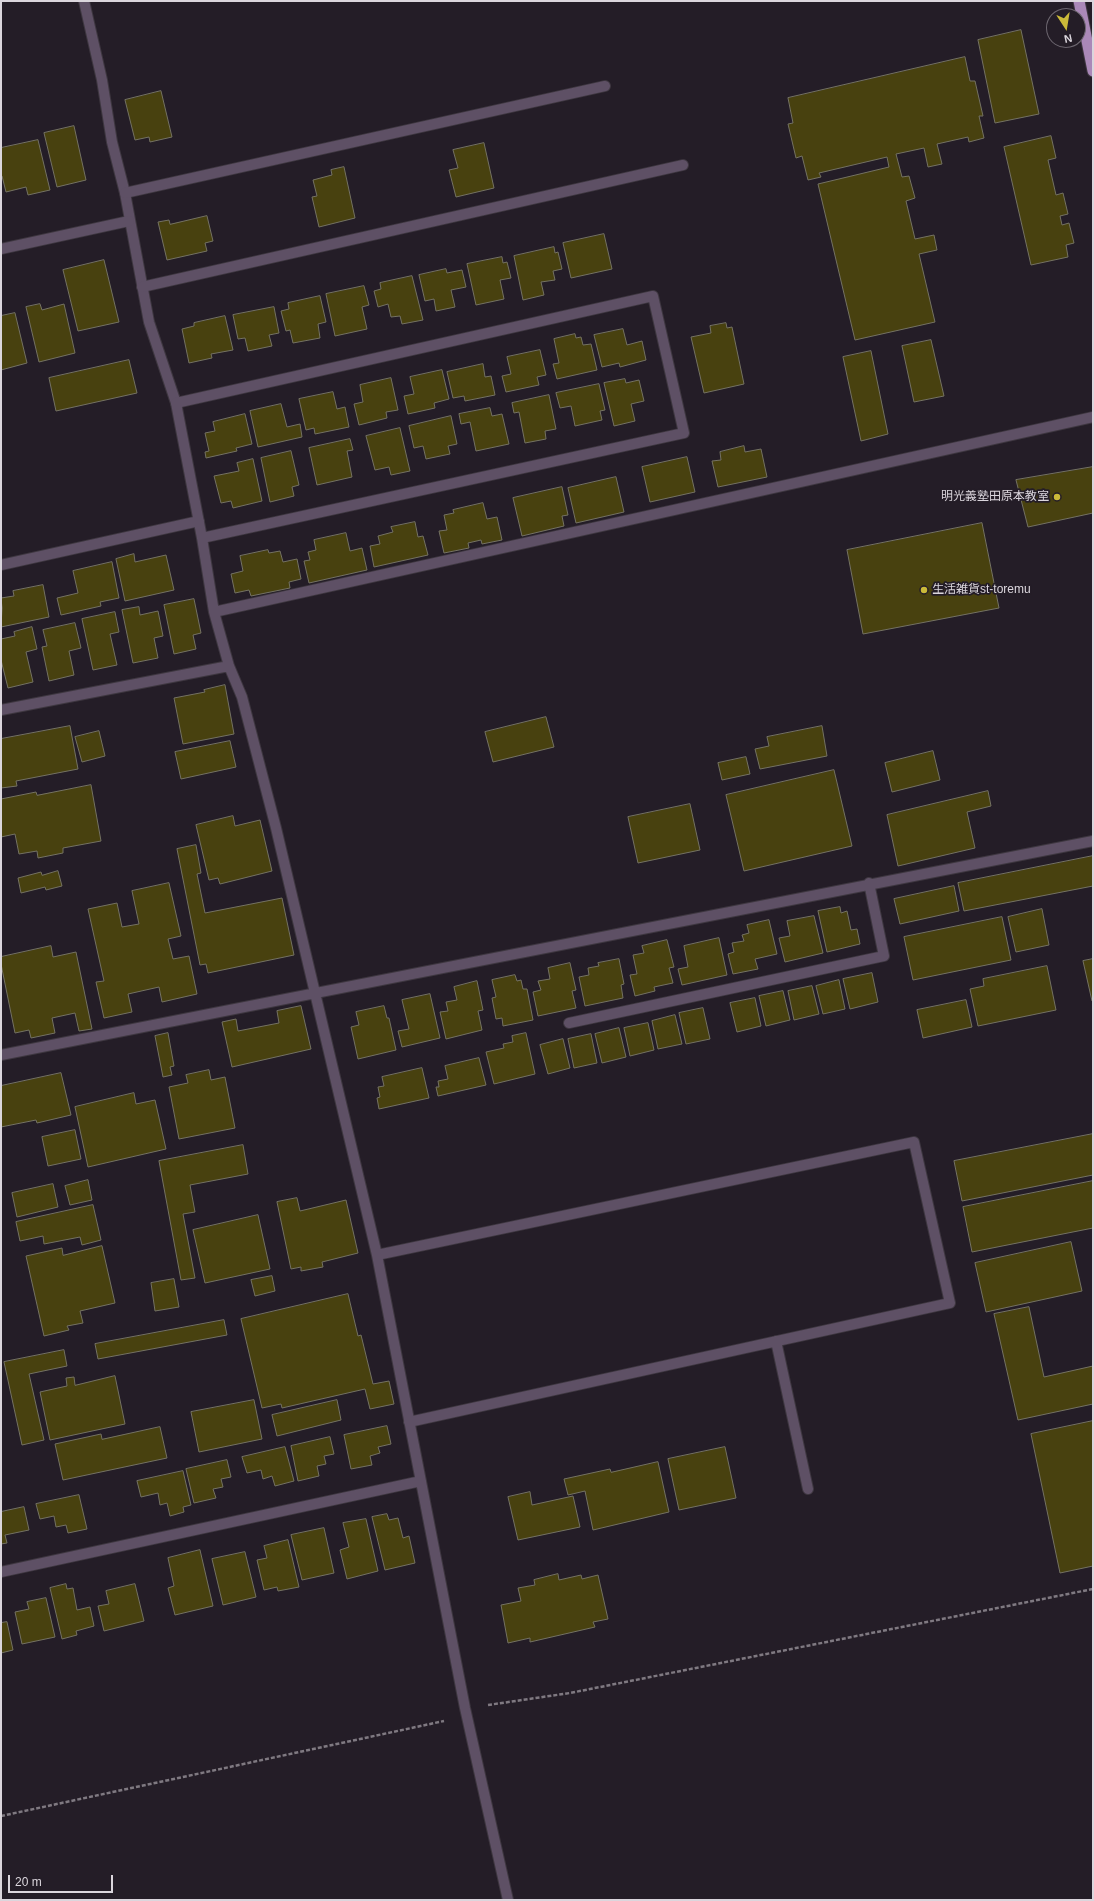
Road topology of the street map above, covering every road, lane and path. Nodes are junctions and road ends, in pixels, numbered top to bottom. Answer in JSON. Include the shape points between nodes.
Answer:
{"nodes":[{"id":1,"x":84,"y":1,"type":"edge"},
{"id":2,"x":1079,"y":1,"type":"edge"},
{"id":3,"x":1093,"y":71,"type":"edge"},
{"id":4,"x":605,"y":86,"type":"dead end"},
{"id":5,"x":683,"y":165,"type":"dead end"},
{"id":6,"x":125,"y":193,"type":"junction"},
{"id":7,"x":129,"y":221,"type":"junction"},
{"id":8,"x":1,"y":249,"type":"edge"},
{"id":9,"x":142,"y":287,"type":"junction"},
{"id":10,"x":176,"y":403,"type":"junction"},
{"id":11,"x":1093,"y":417,"type":"edge"},
{"id":12,"x":198,"y":521,"type":"junction"},
{"id":13,"x":202,"y":538,"type":"junction"},
{"id":14,"x":1,"y":565,"type":"edge"},
{"id":15,"x":214,"y":612,"type":"junction"},
{"id":16,"x":229,"y":666,"type":"junction"},
{"id":17,"x":1,"y":710,"type":"edge"},
{"id":18,"x":1093,"y":840,"type":"edge"},
{"id":19,"x":869,"y":883,"type":"junction"},
{"id":20,"x":314,"y":994,"type":"junction"},
{"id":21,"x":569,"y":1023,"type":"dead end"},
{"id":22,"x":1,"y":1055,"type":"edge"},
{"id":23,"x":377,"y":1255,"type":"junction"},
{"id":24,"x":776,"y":1341,"type":"junction"},
{"id":25,"x":409,"y":1422,"type":"junction"},
{"id":26,"x":421,"y":1481,"type":"junction"},
{"id":27,"x":808,"y":1489,"type":"dead end"},
{"id":28,"x":1,"y":1572,"type":"edge"},
{"id":29,"x":1093,"y":1589,"type":"edge"},
{"id":30,"x":466,"y":1708,"type":"junction"},
{"id":31,"x":1,"y":1816,"type":"edge"},
{"id":32,"x":508,"y":1900,"type":"edge"}],
"edges":[{"from":1,"to":6,"type":"street","via":[[102,80],[112,142]]},
{"from":2,"to":3,"type":"highway"},
{"from":4,"to":6,"type":"street"},
{"from":5,"to":9,"type":"street"},
{"from":6,"to":7,"type":"street"},
{"from":7,"to":8,"type":"street"},
{"from":7,"to":9,"type":"street"},
{"from":9,"to":10,"type":"street","via":[[149,322]]},
{"from":10,"to":12,"type":"street"},
{"from":10,"to":13,"type":"street","via":[[653,296],[684,433]]},
{"from":11,"to":15,"type":"street"},
{"from":12,"to":13,"type":"street"},
{"from":12,"to":14,"type":"street"},
{"from":13,"to":15,"type":"street"},
{"from":15,"to":16,"type":"street"},
{"from":16,"to":17,"type":"street"},
{"from":16,"to":20,"type":"street","via":[[242,697],[272,812]]},
{"from":18,"to":19,"type":"street"},
{"from":19,"to":20,"type":"street"},
{"from":19,"to":21,"type":"street","via":[[884,956]]},
{"from":20,"to":22,"type":"street"},
{"from":20,"to":23,"type":"street"},
{"from":23,"to":24,"type":"street","via":[[914,1142],[950,1303]]},
{"from":23,"to":25,"type":"street"},
{"from":24,"to":25,"type":"street"},
{"from":24,"to":27,"type":"street"},
{"from":25,"to":26,"type":"street"},
{"from":26,"to":28,"type":"street"},
{"from":26,"to":30,"type":"street"},
{"from":29,"to":30,"type":"path","via":[[570,1693]]},
{"from":30,"to":31,"type":"path","via":[[444,1721]]},
{"from":30,"to":32,"type":"street"}]}
